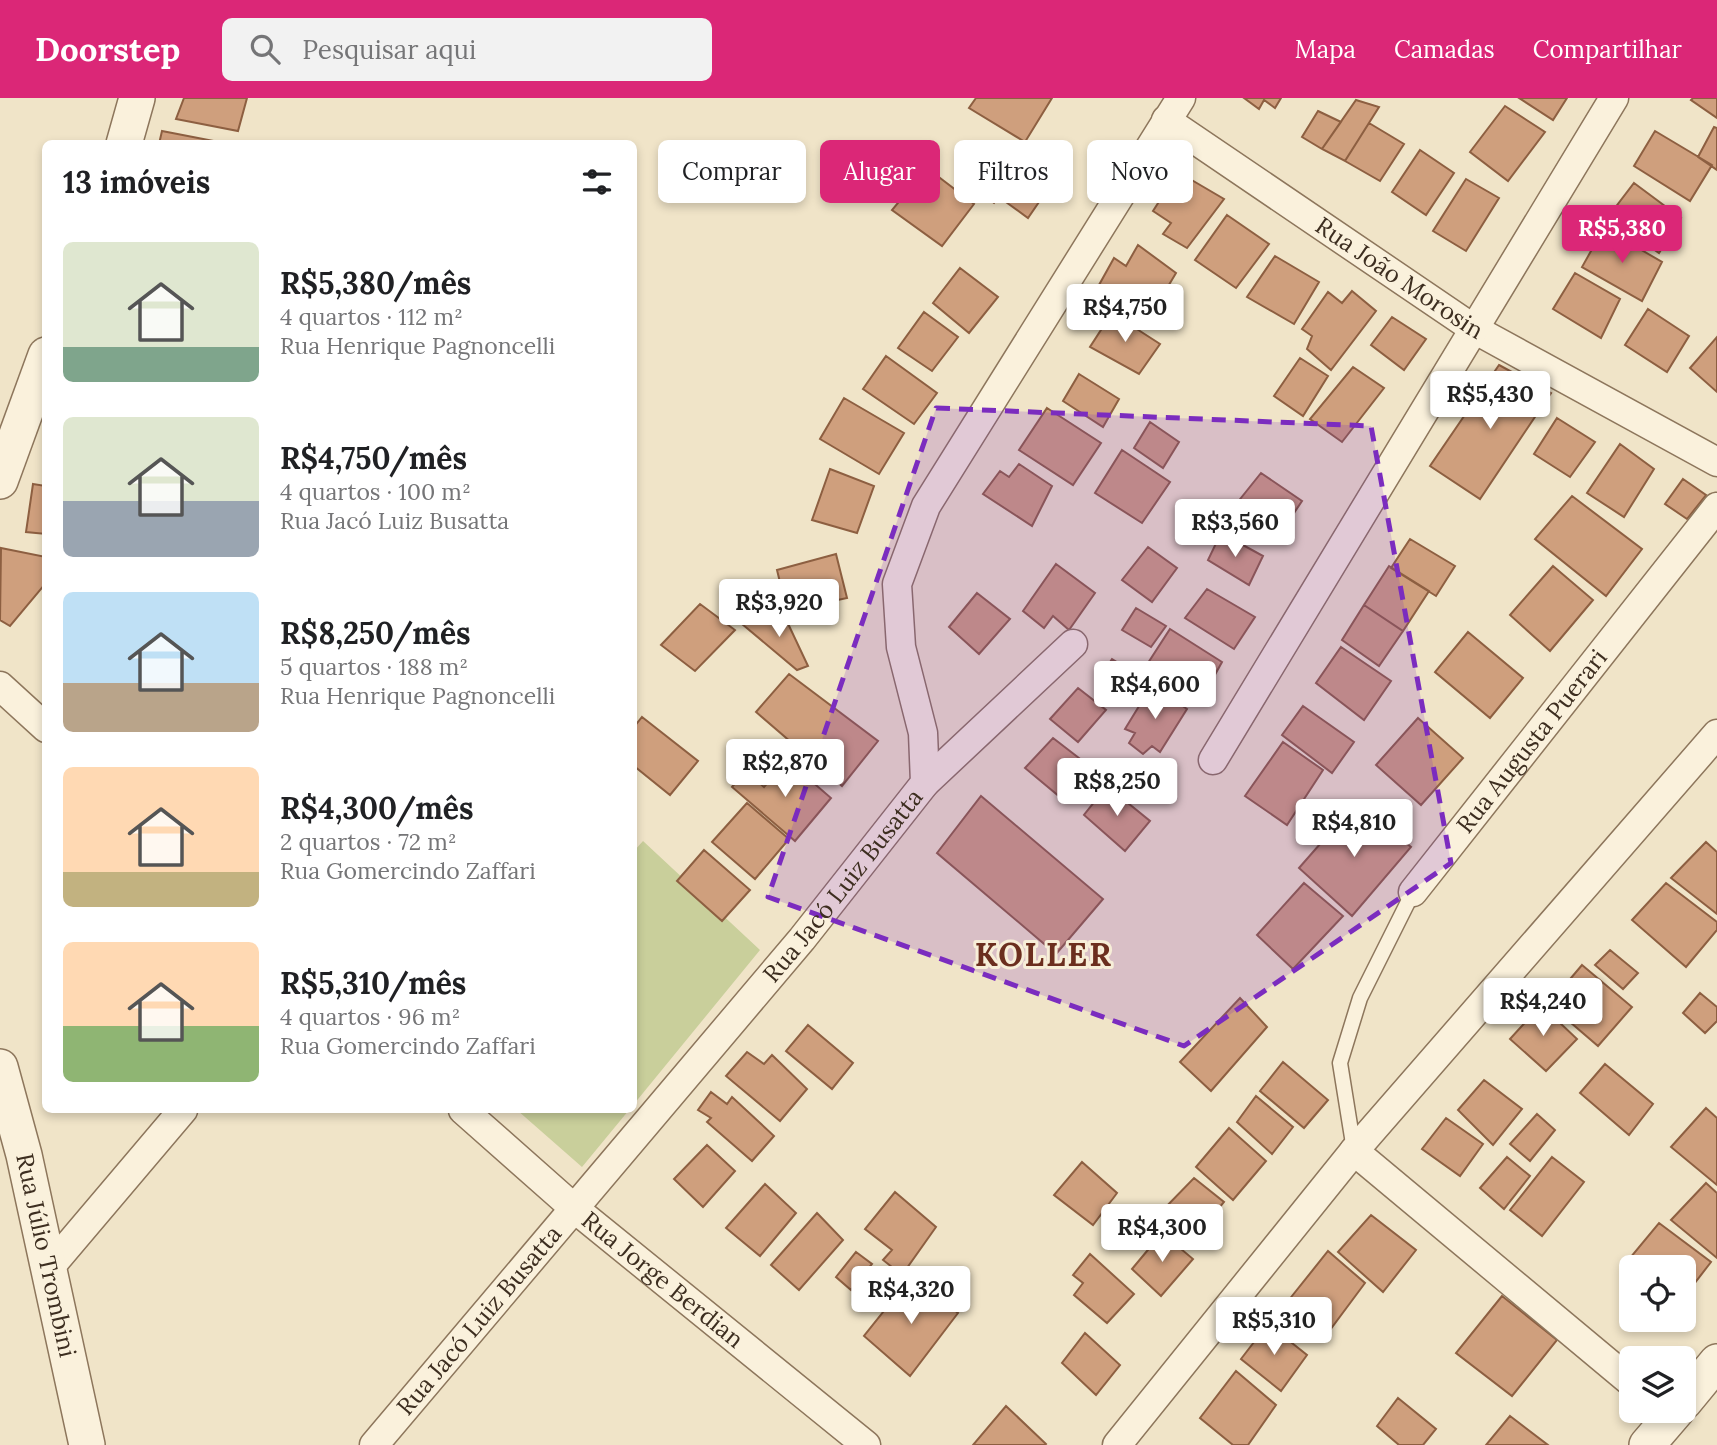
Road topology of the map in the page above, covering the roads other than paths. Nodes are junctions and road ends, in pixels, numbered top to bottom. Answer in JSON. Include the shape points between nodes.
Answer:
{"nodes":[{"id":1,"x":137,"y":98,"type":"edge"},
{"id":2,"x":1614,"y":98,"type":"edge"},
{"id":3,"x":1173,"y":109,"type":"edge"},
{"id":4,"x":125,"y":140,"type":"edge"},
{"id":5,"x":1474,"y":329,"type":"junction"},
{"id":6,"x":42,"y":366,"type":"edge"},
{"id":7,"x":1716,"y":460,"type":"edge"},
{"id":8,"x":0,"y":481,"type":"edge"},
{"id":9,"x":1717,"y":508,"type":"edge"},
{"id":10,"x":1073,"y":644,"type":"dead end"},
{"id":11,"x":0,"y":686,"type":"edge"},
{"id":12,"x":42,"y":724,"type":"edge"},
{"id":13,"x":1717,"y":734,"type":"edge"},
{"id":14,"x":1213,"y":760,"type":"dead end"},
{"id":15,"x":926,"y":783,"type":"junction"},
{"id":16,"x":1413,"y":892,"type":"joint"},
{"id":17,"x":0,"y":1067,"type":"edge"},
{"id":18,"x":180,"y":1113,"type":"edge"},
{"id":19,"x":466,"y":1113,"type":"edge"},
{"id":20,"x":1354,"y":1150,"type":"junction"},
{"id":21,"x":575,"y":1209,"type":"junction"},
{"id":22,"x":50,"y":1267,"type":"junction"},
{"id":23,"x":1717,"y":1362,"type":"edge"},
{"id":24,"x":1619,"y":1372,"type":"edge"},
{"id":25,"x":1696,"y":1385,"type":"edge"},
{"id":26,"x":1664,"y":1423,"type":"edge"},
{"id":27,"x":87,"y":1445,"type":"edge"},
{"id":28,"x":374,"y":1445,"type":"edge"},
{"id":29,"x":866,"y":1445,"type":"edge"},
{"id":30,"x":1116,"y":1445,"type":"edge"},
{"id":31,"x":1647,"y":1445,"type":"edge"}],
"edges":[{"from":1,"to":4,"type":"street"},
{"from":2,"to":5,"type":"street"},
{"from":3,"to":5,"type":"street","name":"Rua João Morosin"},
{"from":3,"to":15,"type":"street","name":"Rua Jacó Luiz Busatta","via":[[926,506],[911,545],[897,584],[901,647],[923,733]]},
{"from":5,"to":7,"type":"street","name":"Rua João Morosin"},
{"from":5,"to":14,"type":"street"},
{"from":6,"to":8,"type":"street"},
{"from":9,"to":16,"type":"street","name":"Rua Augusta Puerari"},
{"from":10,"to":15,"type":"street"},
{"from":11,"to":12,"type":"street"},
{"from":13,"to":20,"type":"street"},
{"from":15,"to":21,"type":"street","name":"Rua Jacó Luiz Busatta","via":[[793,950]]},
{"from":16,"to":20,"type":"lane","name":"Rua Augusta Puerari","via":[[1360,998],[1340,1063]]},
{"from":17,"to":22,"type":"street","name":"Rua Júlio Trombini"},
{"from":18,"to":22,"type":"street"},
{"from":19,"to":21,"type":"street","name":"Rua Jorge Berdian"},
{"from":20,"to":24,"type":"street"},
{"from":20,"to":30,"type":"street"},
{"from":21,"to":28,"type":"street","name":"Rua Jacó Luiz Busatta"},
{"from":21,"to":29,"type":"street","name":"Rua Jorge Berdian"},
{"from":22,"to":27,"type":"street","name":"Rua Júlio Trombini"},
{"from":23,"to":25,"type":"street"},
{"from":26,"to":31,"type":"street"}]}
